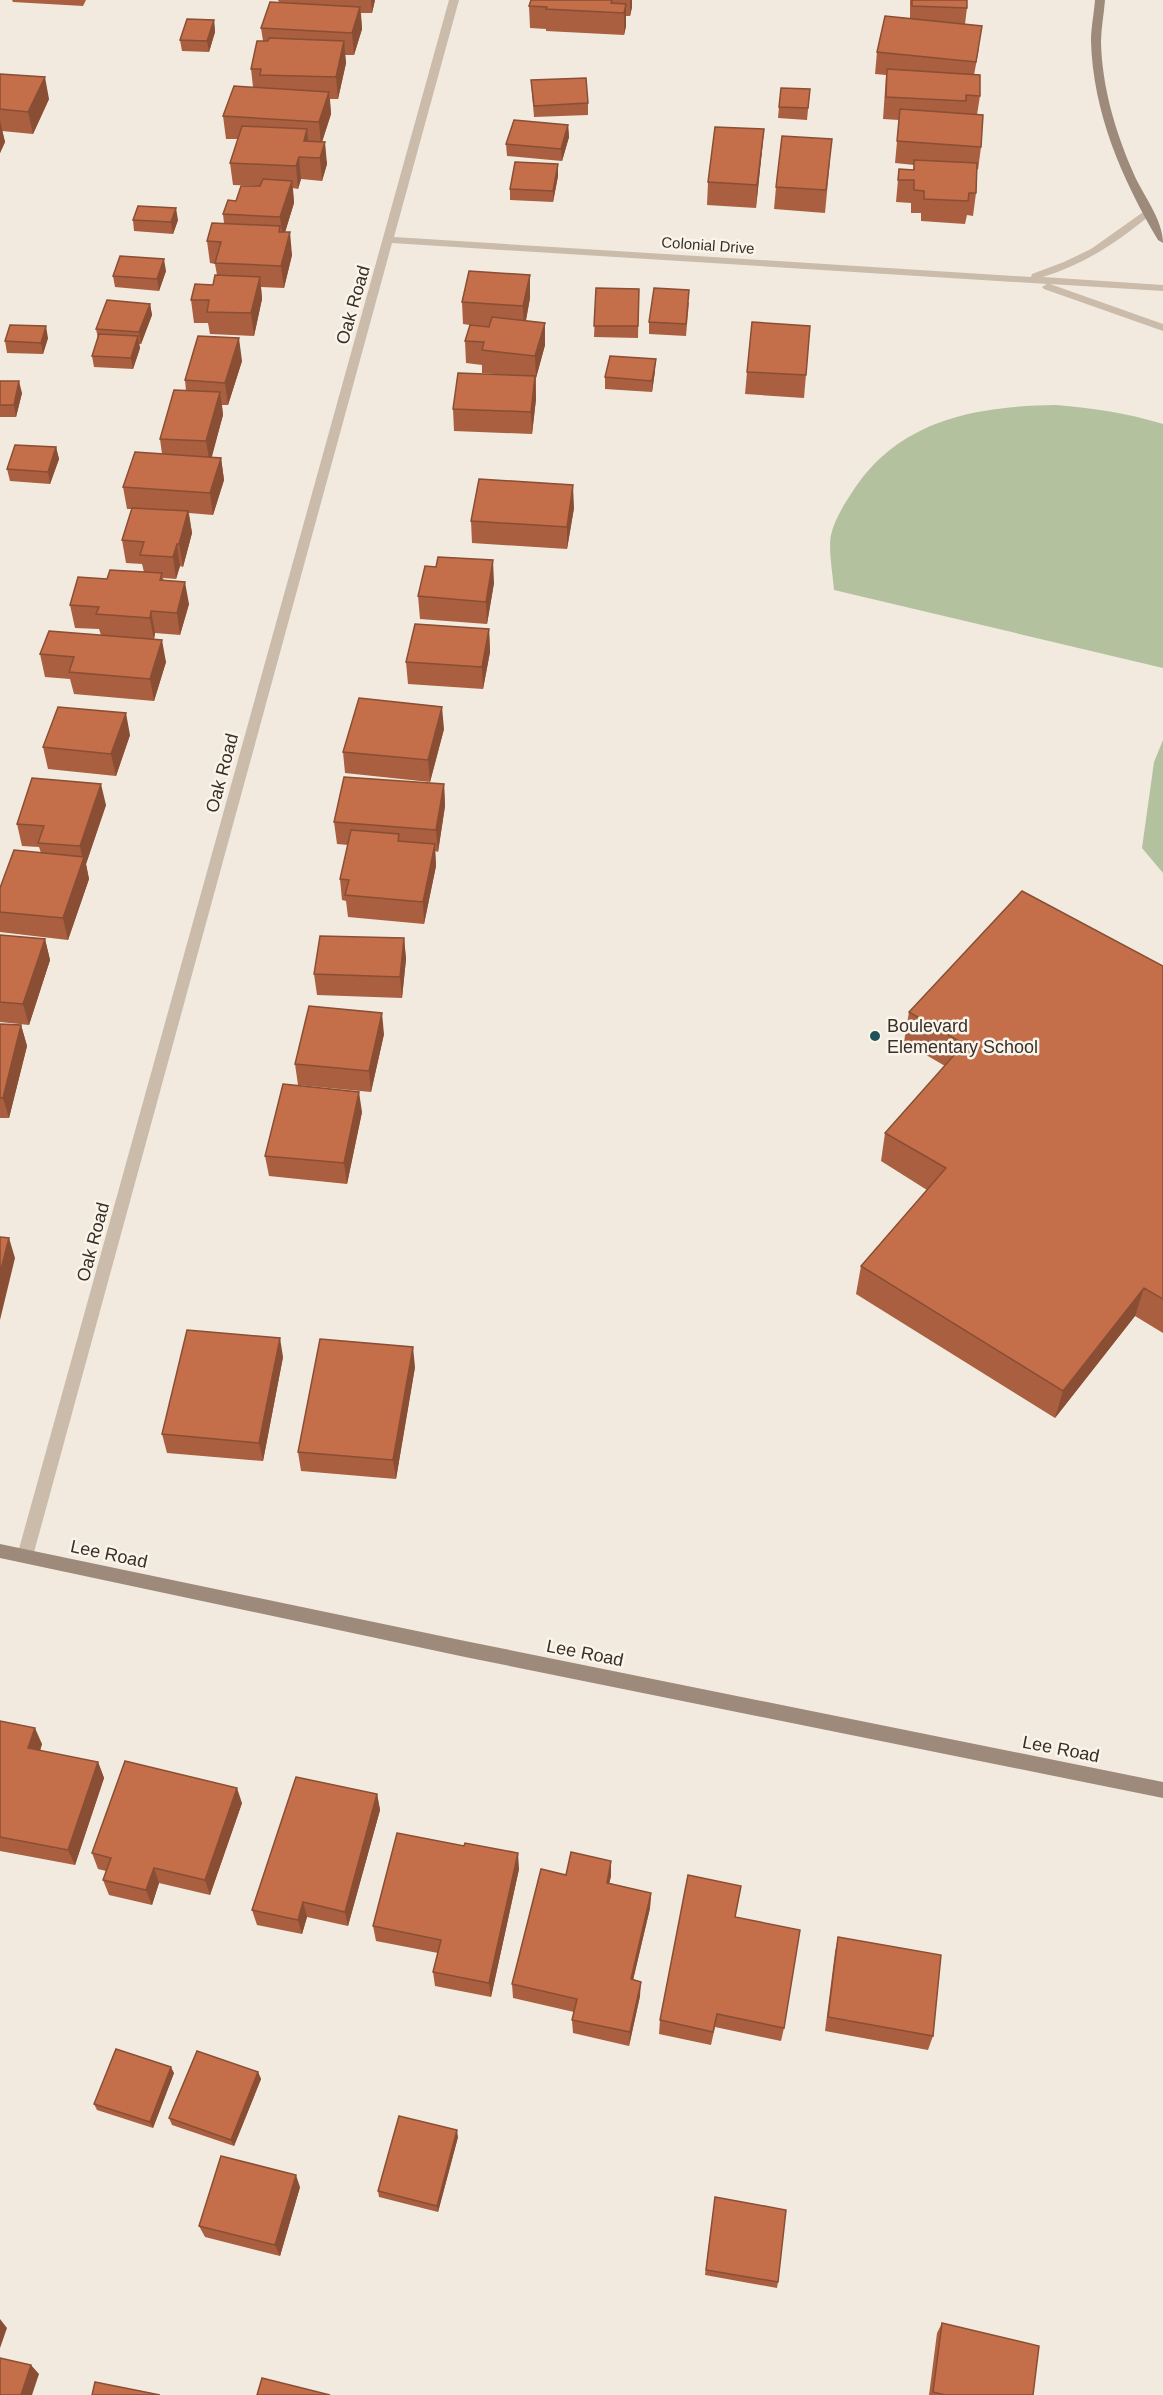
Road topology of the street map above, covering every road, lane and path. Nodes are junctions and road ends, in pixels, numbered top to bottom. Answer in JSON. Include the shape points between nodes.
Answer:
{"nodes":[{"id":1,"x":454,"y":0,"type":"edge"},
{"id":2,"x":1100,"y":0,"type":"edge"},
{"id":3,"x":1146,"y":213,"type":"junction"},
{"id":4,"x":390,"y":240,"type":"junction"},
{"id":5,"x":1163,"y":240,"type":"edge"},
{"id":6,"x":1025,"y":280,"type":"junction"},
{"id":7,"x":1163,"y":288,"type":"edge"},
{"id":8,"x":1163,"y":328,"type":"edge"},
{"id":9,"x":0,"y":1551,"type":"edge"},
{"id":10,"x":25,"y":1556,"type":"junction"},
{"id":11,"x":1163,"y":1790,"type":"edge"}],
"edges":[{"from":1,"to":4,"type":"street","name":"Oak Road"},
{"from":2,"to":3,"type":"main road","via":[[1096,41],[1102,93],[1119,149]]},
{"from":3,"to":5,"type":"main road"},
{"from":3,"to":6,"type":"street","name":"Colonial Drive","via":[[1099,251]]},
{"from":4,"to":6,"type":"street","name":"Colonial Drive"},
{"from":4,"to":10,"type":"street","name":"Oak Road"},
{"from":6,"to":7,"type":"street","name":"Colonial Drive"},
{"from":6,"to":8,"type":"street","name":"Colonial Drive"},
{"from":9,"to":10,"type":"main road","name":"Lee Road"},
{"from":10,"to":11,"type":"main road","name":"Lee Road"}]}
